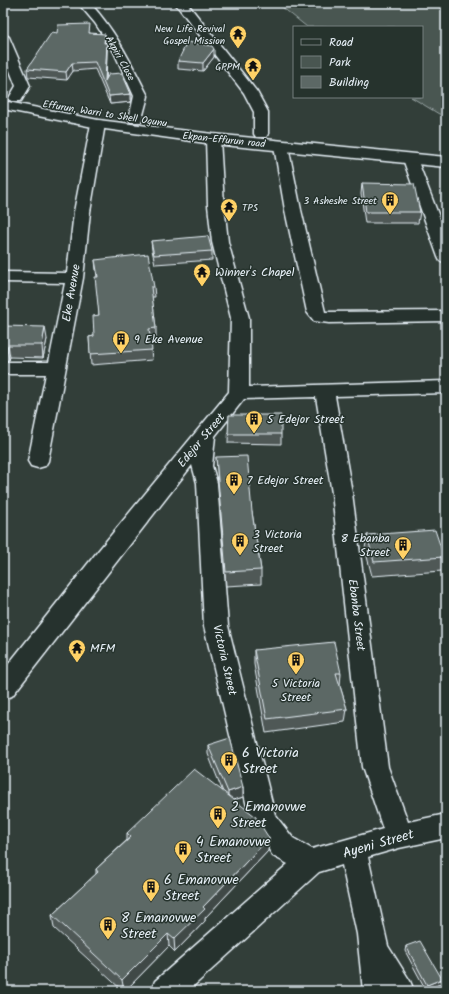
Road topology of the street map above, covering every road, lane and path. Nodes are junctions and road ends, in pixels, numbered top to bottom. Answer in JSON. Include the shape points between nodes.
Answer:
{"nodes":[{"id":1,"x":84,"y":3,"type":"edge"},
{"id":2,"x":181,"y":3,"type":"edge"},
{"id":3,"x":3,"y":37,"type":"edge"},
{"id":4,"x":7,"y":100,"type":"edge"},
{"id":5,"x":136,"y":119,"type":"junction"},
{"id":6,"x":98,"y":124,"type":"junction"},
{"id":7,"x":262,"y":134,"type":"junction"},
{"id":8,"x":213,"y":139,"type":"junction"},
{"id":9,"x":281,"y":146,"type":"junction"},
{"id":10,"x":446,"y":152,"type":"edge"},
{"id":11,"x":410,"y":159,"type":"junction"},
{"id":12,"x":446,"y":162,"type":"edge"},
{"id":13,"x":446,"y":257,"type":"edge"},
{"id":14,"x":3,"y":277,"type":"edge"},
{"id":15,"x":75,"y":278,"type":"junction"},
{"id":16,"x":446,"y":316,"type":"edge"},
{"id":17,"x":3,"y":368,"type":"edge"},
{"id":18,"x":57,"y":368,"type":"junction"},
{"id":19,"x":446,"y":387,"type":"edge"},
{"id":20,"x":325,"y":391,"type":"junction"},
{"id":21,"x":239,"y":393,"type":"junction"},
{"id":22,"x":205,"y":434,"type":"junction"},
{"id":23,"x":38,"y":461,"type":"dead end"},
{"id":24,"x":3,"y":689,"type":"edge"},
{"id":25,"x":446,"y":826,"type":"edge"},
{"id":26,"x":399,"y":836,"type":"junction"},
{"id":27,"x":353,"y":851,"type":"junction"},
{"id":28,"x":310,"y":862,"type":"junction"},
{"id":29,"x":374,"y":950,"type":"junction"},
{"id":30,"x":166,"y":991,"type":"edge"},
{"id":31,"x":378,"y":991,"type":"edge"},
{"id":32,"x":400,"y":991,"type":"edge"}],
"edges":[{"from":1,"to":5,"type":"street","name":"Akpiri Close","via":[[100,21],[120,52],[141,96]]},
{"from":2,"to":7,"type":"street","via":[[250,92],[261,112]]},
{"from":3,"to":4,"type":"street","via":[[23,86]]},
{"from":4,"to":5,"type":"main road","name":"Effurun, Warri to Shell Ogunu"},
{"from":4,"to":6,"type":"main road","name":"Ekpan-Effurun road"},
{"from":5,"to":7,"type":"main road","name":"Effurun, Warri to Shell Ogunu"},
{"from":6,"to":8,"type":"main road","name":"Ekpan-Effurun road"},
{"from":6,"to":15,"type":"street","name":"Eke Avenue","via":[[82,212]]},
{"from":7,"to":10,"type":"main road","name":"Effurun, Warri to Shell Ogunu"},
{"from":8,"to":9,"type":"main road","name":"Ekpan-Effurun road"},
{"from":8,"to":21,"type":"street","via":[[220,242],[240,318]]},
{"from":9,"to":11,"type":"main road","name":"Ekpan-Effurun road"},
{"from":9,"to":16,"type":"street","via":[[316,312],[320,317]]},
{"from":11,"to":12,"type":"main road","name":"Ekpan-Effurun road"},
{"from":11,"to":13,"type":"street"},
{"from":14,"to":15,"type":"street"},
{"from":15,"to":18,"type":"street","name":"Eke Avenue"},
{"from":17,"to":18,"type":"street"},
{"from":18,"to":23,"type":"street","name":"Eke Avenue"},
{"from":19,"to":20,"type":"street"},
{"from":20,"to":21,"type":"street"},
{"from":20,"to":26,"type":"street","name":"Ebanba Street","via":[[342,493],[375,767]]},
{"from":21,"to":22,"type":"street","name":"Edejor Street"},
{"from":22,"to":24,"type":"street","name":"Edejor Street"},
{"from":22,"to":28,"type":"street","name":"Victoria Street","via":[[202,466],[207,483],[216,626],[263,819],[283,847]]},
{"from":25,"to":26,"type":"street","name":"Ayeni Street"},
{"from":26,"to":27,"type":"street","name":"Ayeni Street"},
{"from":27,"to":28,"type":"street","name":"Ayeni Street"},
{"from":27,"to":29,"type":"street"},
{"from":28,"to":30,"type":"street"},
{"from":29,"to":31,"type":"street"},
{"from":29,"to":32,"type":"street"}]}
